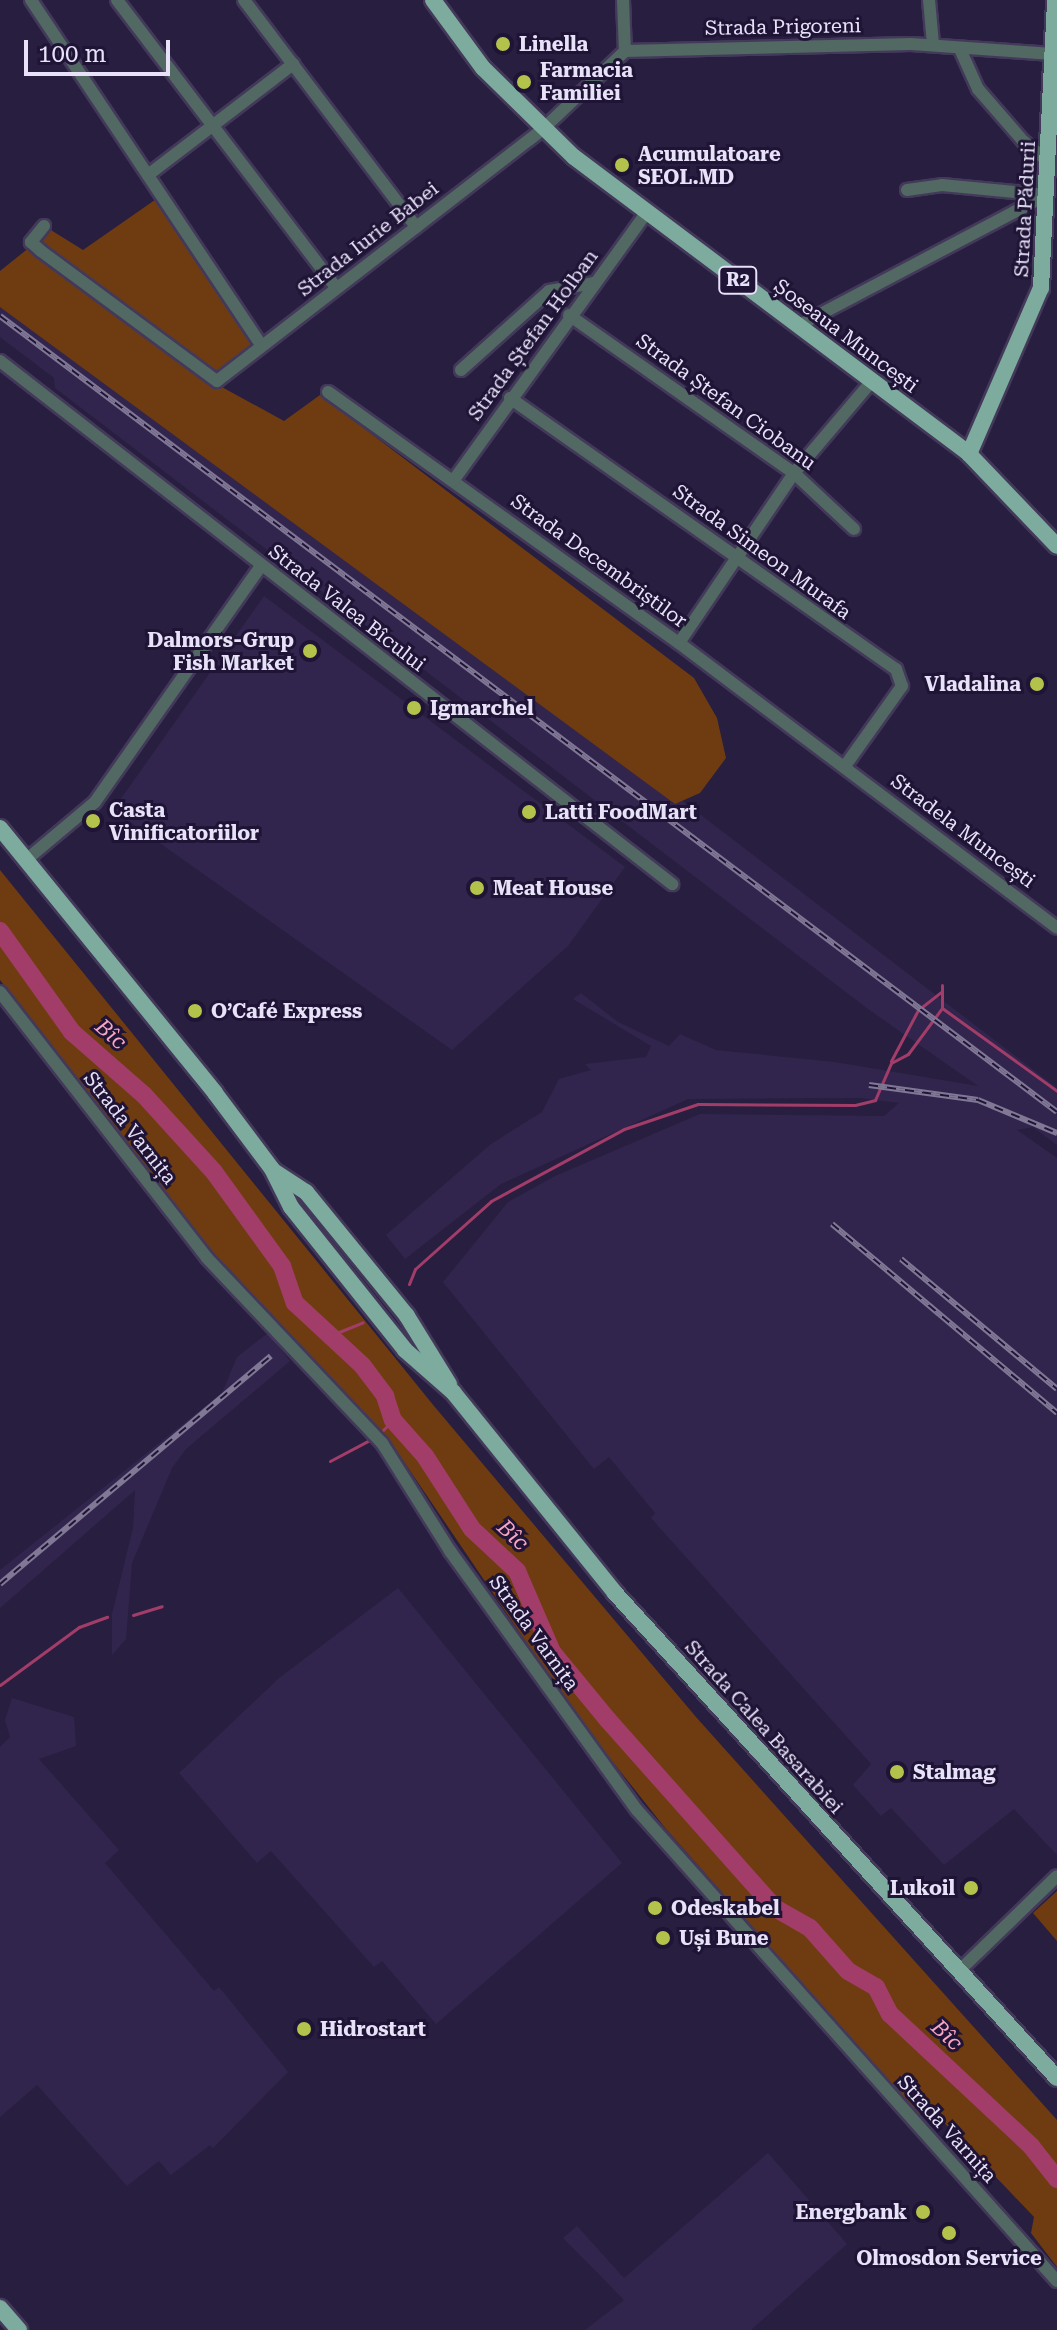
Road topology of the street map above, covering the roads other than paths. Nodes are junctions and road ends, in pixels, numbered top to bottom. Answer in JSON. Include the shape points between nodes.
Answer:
{"nodes":[{"id":1,"x":31,"y":0,"type":"edge"},
{"id":2,"x":117,"y":0,"type":"edge"},
{"id":3,"x":244,"y":0,"type":"edge"},
{"id":4,"x":433,"y":0,"type":"edge"},
{"id":5,"x":623,"y":0,"type":"edge"},
{"id":6,"x":929,"y":0,"type":"edge"},
{"id":7,"x":1055,"y":0,"type":"edge"},
{"id":8,"x":933,"y":44,"type":"junction"},
{"id":9,"x":960,"y":49,"type":"junction"},
{"id":10,"x":625,"y":51,"type":"junction"},
{"id":11,"x":1053,"y":54,"type":"junction"},
{"id":12,"x":293,"y":64,"type":"junction"},
{"id":13,"x":212,"y":126,"type":"junction"},
{"id":14,"x":544,"y":128,"type":"junction"},
{"id":15,"x":1053,"y":130,"type":"edge"},
{"id":16,"x":1048,"y":161,"type":"junction"},
{"id":17,"x":148,"y":175,"type":"junction"},
{"id":18,"x":907,"y":190,"type":"dead end"},
{"id":19,"x":1046,"y":195,"type":"junction"},
{"id":20,"x":646,"y":213,"type":"junction"},
{"id":21,"x":44,"y":226,"type":"dead end"},
{"id":22,"x":416,"y":227,"type":"junction"},
{"id":23,"x":594,"y":283,"type":"junction"},
{"id":24,"x":336,"y":287,"type":"junction"},
{"id":25,"x":569,"y":315,"type":"junction"},
{"id":26,"x":798,"y":326,"type":"junction"},
{"id":27,"x":261,"y":345,"type":"junction"},
{"id":28,"x":0,"y":361,"type":"edge"},
{"id":29,"x":461,"y":370,"type":"dead end"},
{"id":30,"x":872,"y":381,"type":"junction"},
{"id":31,"x":328,"y":392,"type":"dead end"},
{"id":32,"x":510,"y":398,"type":"junction"},
{"id":33,"x":969,"y":454,"type":"junction"},
{"id":34,"x":794,"y":473,"type":"junction"},
{"id":35,"x":453,"y":481,"type":"junction"},
{"id":36,"x":854,"y":529,"type":"dead end"},
{"id":37,"x":1057,"y":546,"type":"edge"},
{"id":38,"x":740,"y":558,"type":"junction"},
{"id":39,"x":260,"y":567,"type":"junction"},
{"id":40,"x":679,"y":643,"type":"junction"},
{"id":41,"x":845,"y":766,"type":"junction"},
{"id":42,"x":0,"y":828,"type":"edge"},
{"id":43,"x":26,"y":860,"type":"junction"},
{"id":44,"x":672,"y":884,"type":"dead end"},
{"id":45,"x":1057,"y":928,"type":"edge"},
{"id":46,"x":0,"y":992,"type":"edge"},
{"id":47,"x":272,"y":1169,"type":"junction"},
{"id":48,"x":333,"y":1226,"type":"junction"},
{"id":49,"x":316,"y":1238,"type":"junction"},
{"id":50,"x":424,"y":1337,"type":"junction"},
{"id":51,"x":405,"y":1350,"type":"junction"},
{"id":52,"x":453,"y":1392,"type":"junction"},
{"id":53,"x":1057,"y":1876,"type":"edge"},
{"id":54,"x":959,"y":1971,"type":"junction"},
{"id":55,"x":1057,"y":2078,"type":"edge"},
{"id":56,"x":1057,"y":2281,"type":"edge"},
{"id":57,"x":0,"y":2308,"type":"edge"},
{"id":58,"x":19,"y":2330,"type":"edge"}],
"edges":[{"from":1,"to":17,"type":"street"},
{"from":2,"to":13,"type":"street"},
{"from":3,"to":12,"type":"street"},
{"from":4,"to":14,"type":"main road","name":"Șoseaua Muncești","number":"R2","via":[[483,68]]},
{"from":5,"to":10,"type":"street"},
{"from":6,"to":8,"type":"street"},
{"from":7,"to":11,"type":"main road","name":"Strada Pădurii"},
{"from":8,"to":9,"type":"street","name":"Strada Prigoreni"},
{"from":8,"to":10,"type":"street","name":"Strada Prigoreni"},
{"from":9,"to":11,"type":"street","name":"Strada Prigoreni"},
{"from":9,"to":16,"type":"street","via":[[978,89]]},
{"from":10,"to":14,"type":"street"},
{"from":11,"to":15,"type":"main road","name":"Strada Pădurii"},
{"from":12,"to":13,"type":"street"},
{"from":12,"to":22,"type":"street"},
{"from":13,"to":17,"type":"street"},
{"from":13,"to":24,"type":"street"},
{"from":14,"to":20,"type":"main road","name":"Șoseaua Muncești","number":"R2"},
{"from":14,"to":22,"type":"street","name":"Strada Iurie Babei"},
{"from":15,"to":16,"type":"main road","name":"Strada Pădurii"},
{"from":16,"to":19,"type":"main road","name":"Strada Pădurii"},
{"from":17,"to":27,"type":"street"},
{"from":18,"to":19,"type":"street","via":[[942,185]]},
{"from":19,"to":26,"type":"street"},
{"from":19,"to":33,"type":"main road","name":"Strada Pădurii","via":[[1038,302]]},
{"from":20,"to":23,"type":"street","name":"Strada Ștefan Holban"},
{"from":20,"to":26,"type":"main road","name":"Șoseaua Muncești","number":"R2"},
{"from":21,"to":27,"type":"street","name":"Strada Iurie Babei","via":[[31,242],[41,251],[217,381]]},
{"from":22,"to":24,"type":"street","name":"Strada Iurie Babei"},
{"from":23,"to":25,"type":"street","name":"Strada Ștefan Holban"},
{"from":23,"to":29,"type":"street","via":[[549,291]]},
{"from":24,"to":27,"type":"street","name":"Strada Iurie Babei"},
{"from":25,"to":32,"type":"street","name":"Strada Ștefan Holban"},
{"from":25,"to":34,"type":"street","name":"Strada Ștefan Ciobanu"},
{"from":26,"to":30,"type":"main road","name":"Șoseaua Muncești","number":"R2"},
{"from":28,"to":39,"type":"street","name":"Strada Valea Bîcului"},
{"from":30,"to":33,"type":"main road","name":"Șoseaua Muncești","number":"R2"},
{"from":30,"to":34,"type":"street"},
{"from":31,"to":35,"type":"street","name":"Strada Decembriștilor"},
{"from":32,"to":35,"type":"street","name":"Strada Ștefan Holban"},
{"from":32,"to":38,"type":"street","name":"Strada Simeon Murafa"},
{"from":33,"to":37,"type":"main road","name":"Șoseaua Muncești","number":"R2"},
{"from":34,"to":36,"type":"street","name":"Strada Ștefan Ciobanu"},
{"from":34,"to":38,"type":"street"},
{"from":35,"to":40,"type":"street","name":"Strada Decembriștilor"},
{"from":38,"to":40,"type":"street"},
{"from":38,"to":41,"type":"street","name":"Strada Simeon Murafa","via":[[900,674],[902,686]]},
{"from":39,"to":43,"type":"street","via":[[95,802]]},
{"from":39,"to":44,"type":"street","name":"Strada Valea Bîcului"},
{"from":40,"to":41,"type":"street","name":"Strada Decembriștilor"},
{"from":41,"to":45,"type":"street","name":"Stradela Muncești"},
{"from":42,"to":43,"type":"main road","name":"Strada Calea Basarabiei"},
{"from":43,"to":47,"type":"main road","name":"Strada Calea Basarabiei"},
{"from":46,"to":56,"type":"street","name":"Strada Varnița","via":[[207,1258],[382,1443],[450,1551],[637,1810]]},
{"from":47,"to":48,"type":"main road","name":"Strada Calea Basarabiei","via":[[306,1192]]},
{"from":47,"to":49,"type":"main road","name":"Strada Calea Basarabiei","via":[[291,1207]]},
{"from":48,"to":49,"type":"main road","via":[[322,1227]]},
{"from":48,"to":50,"type":"main road","name":"Strada Calea Basarabiei"},
{"from":49,"to":51,"type":"main road","name":"Strada Calea Basarabiei"},
{"from":50,"to":51,"type":"main road"},
{"from":50,"to":52,"type":"main road","name":"Strada Calea Basarabiei"},
{"from":51,"to":52,"type":"main road","name":"Strada Calea Basarabiei"},
{"from":52,"to":54,"type":"main road","name":"Strada Calea Basarabiei","via":[[615,1593]]},
{"from":53,"to":54,"type":"street"},
{"from":54,"to":55,"type":"main road","name":"Strada Calea Basarabiei"},
{"from":57,"to":58,"type":"main road"}]}
